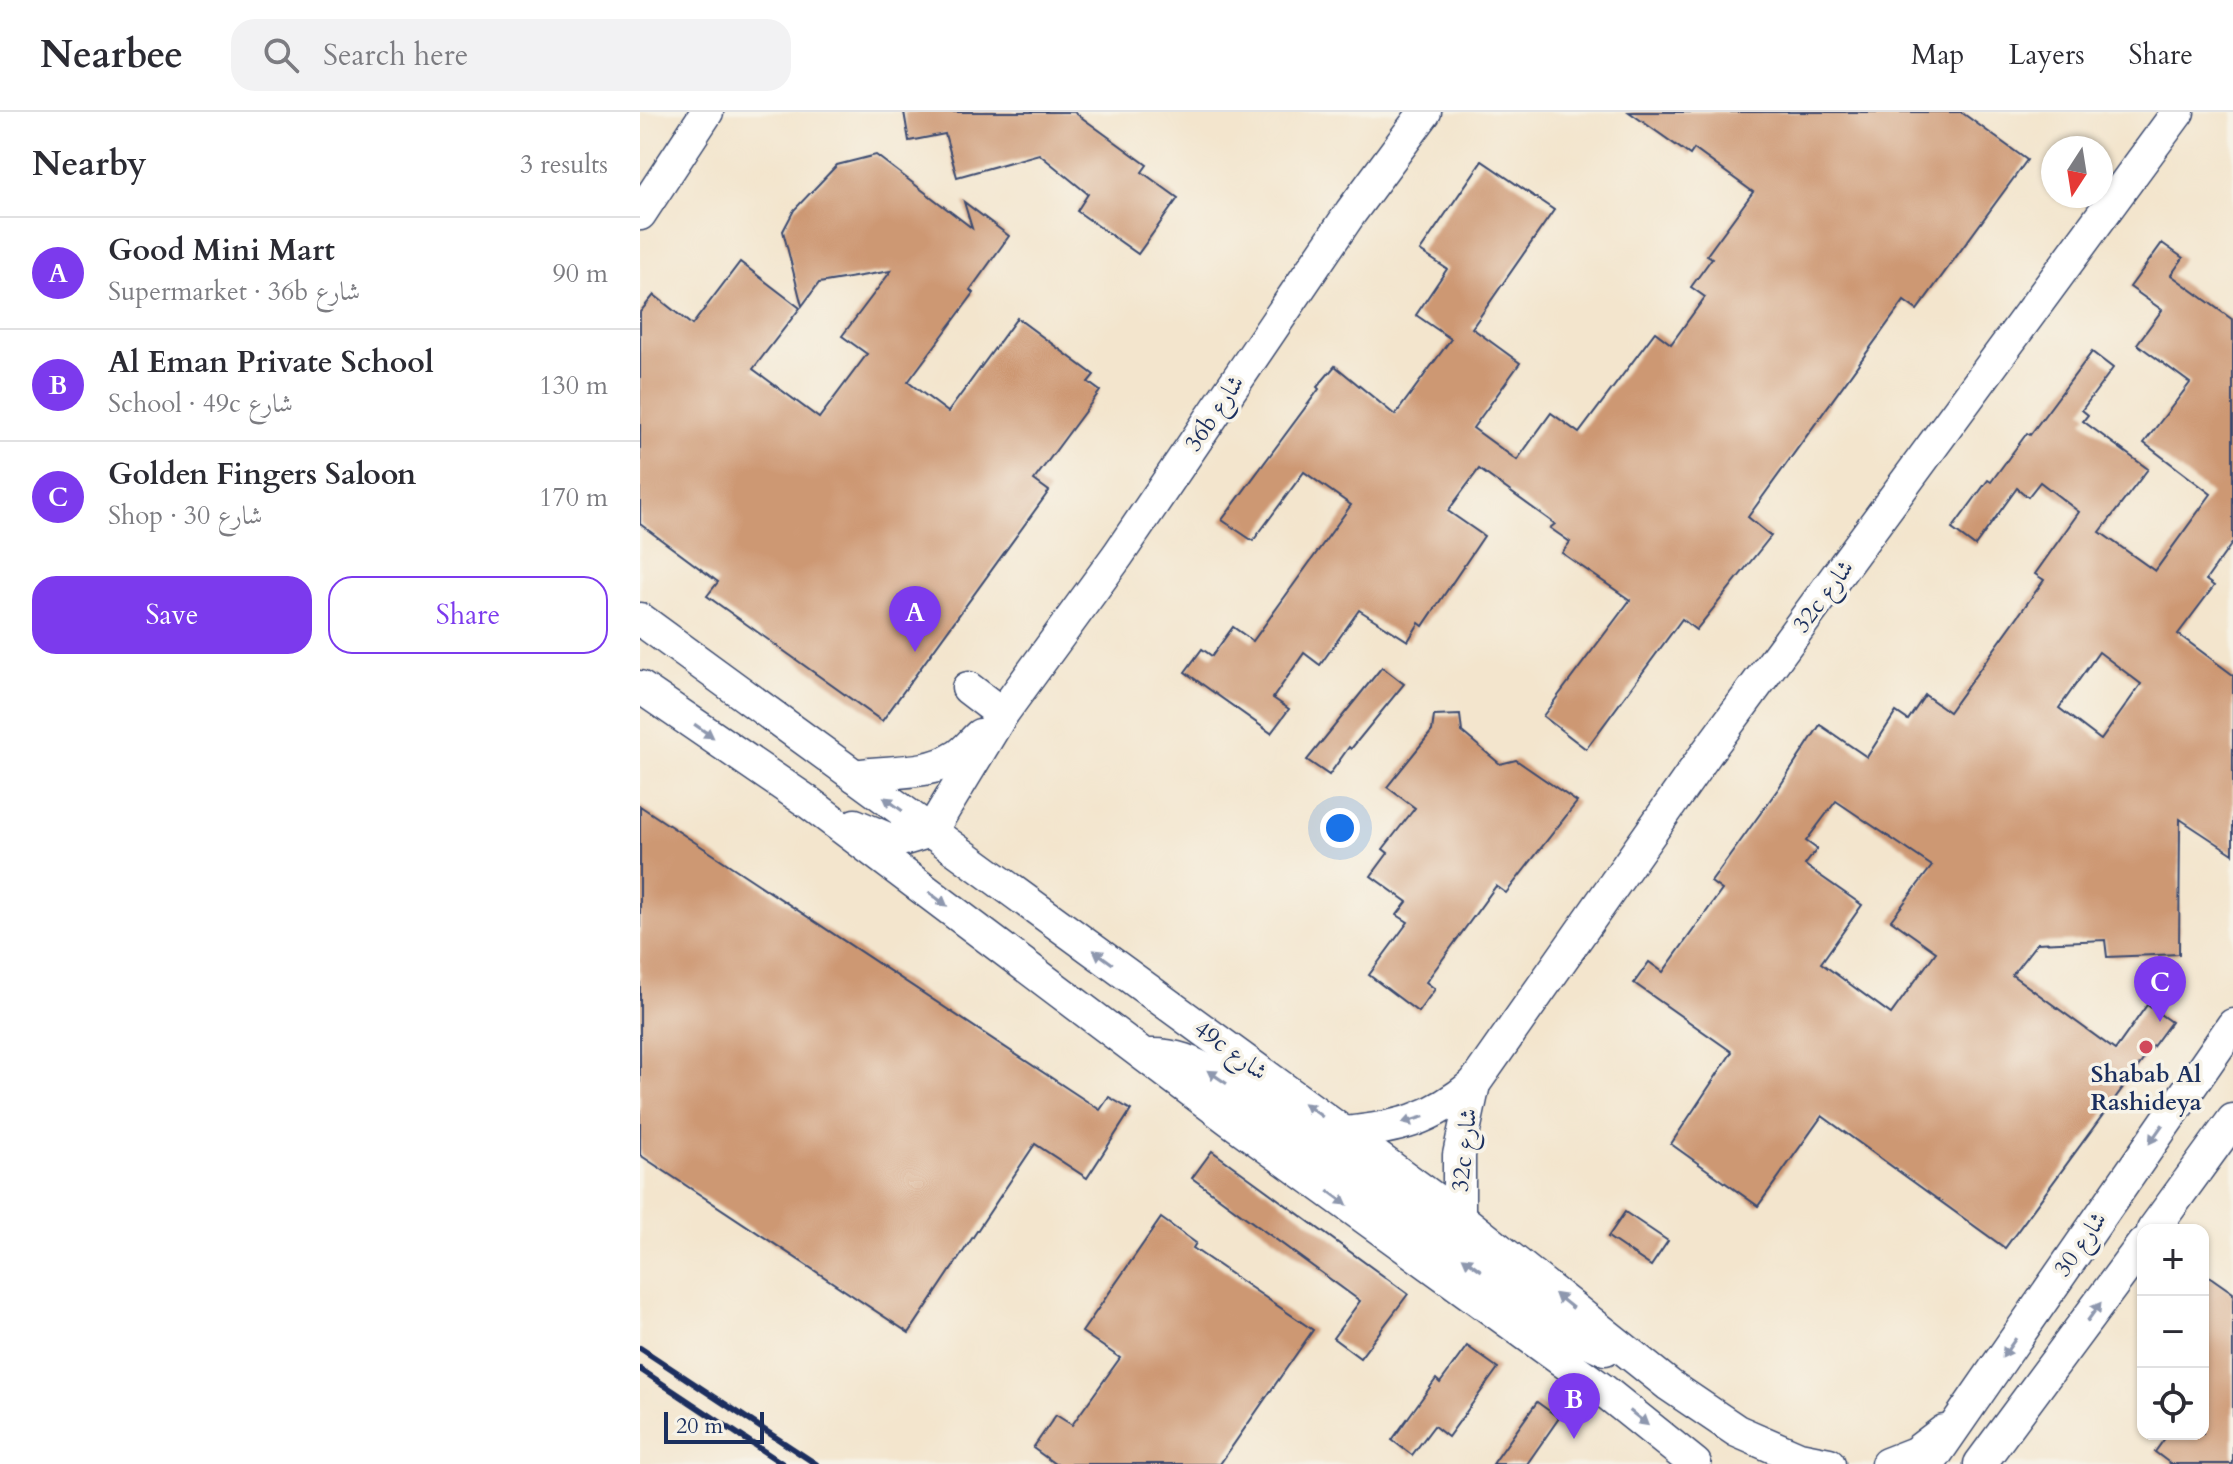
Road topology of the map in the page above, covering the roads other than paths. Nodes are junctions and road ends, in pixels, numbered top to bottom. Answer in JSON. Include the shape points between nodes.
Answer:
{"nodes":[{"id":1,"x":707,"y":112,"type":"edge"},
{"id":2,"x":1425,"y":112,"type":"edge"},
{"id":3,"x":2178,"y":112,"type":"edge"},
{"id":4,"x":640,"y":214,"type":"edge"},
{"id":5,"x":640,"y":619,"type":"edge"},
{"id":6,"x":640,"y":687,"type":"edge"},
{"id":7,"x":968,"y":688,"type":"dead end"},
{"id":8,"x":1002,"y":714,"type":"junction"},
{"id":9,"x":855,"y":776,"type":"junction"},
{"id":10,"x":808,"y":802,"type":"junction"},
{"id":11,"x":931,"y":831,"type":"junction"},
{"id":12,"x":2233,"y":1025,"type":"edge"},
{"id":13,"x":1145,"y":1055,"type":"junction"},
{"id":14,"x":1474,"y":1084,"type":"junction"},
{"id":15,"x":2233,"y":1120,"type":"edge"},
{"id":16,"x":1344,"y":1133,"type":"junction"},
{"id":17,"x":1459,"y":1217,"type":"junction"},
{"id":18,"x":2157,"y":1224,"type":"edge"},
{"id":19,"x":2137,"y":1252,"type":"edge"},
{"id":20,"x":1634,"y":1359,"type":"junction"},
{"id":21,"x":1959,"y":1420,"type":"junction"},
{"id":22,"x":1811,"y":1462,"type":"edge"},
{"id":23,"x":1695,"y":1464,"type":"edge"},
{"id":24,"x":1887,"y":1464,"type":"edge"},
{"id":25,"x":1929,"y":1464,"type":"edge"},
{"id":26,"x":1980,"y":1464,"type":"edge"}],
"edges":[{"from":1,"to":4,"type":"street"},
{"from":2,"to":8,"type":"street","name":"36b شارع"},
{"from":3,"to":14,"type":"street","name":"32c شارع","via":[[1708,751]]},
{"from":5,"to":9,"type":"street","name":"49c شارع"},
{"from":6,"to":10,"type":"street","one_way":true},
{"from":7,"to":8,"type":"street"},
{"from":8,"to":9,"type":"street","name":"36b شارع","via":[[957,757],[940,765]]},
{"from":8,"to":11,"type":"street","name":"36b شارع"},
{"from":11,"to":9,"type":"street","name":"49c شارع","one_way":true},
{"from":10,"to":11,"type":"street","via":[[888,839]]},
{"from":10,"to":13,"type":"street","one_way":true},
{"from":16,"to":11,"type":"street","name":"49c شارع","one_way":true},
{"from":12,"to":21,"type":"street","name":"شارع 30","one_way":true},
{"from":20,"to":13,"type":"street","one_way":true,"via":[[1557,1327],[1199,1065],[1167,1054]]},
{"from":13,"to":23,"type":"street","one_way":true,"via":[[1603,1390]]},
{"from":14,"to":16,"type":"street","name":"32c شارع","one_way":true,"via":[[1421,1118]]},
{"from":14,"to":17,"type":"street","name":"32c شارع","via":[[1459,1155]]},
{"from":15,"to":18,"type":"street"},
{"from":16,"to":17,"type":"street","name":"49c شارع"},
{"from":20,"to":17,"type":"street","name":"49c شارع","one_way":true},
{"from":26,"to":19,"type":"street","name":"شارع 30","one_way":true},
{"from":20,"to":22,"type":"street","name":"49c شارع","via":[[1737,1431]]},
{"from":21,"to":24,"type":"street","via":[[1915,1453]]},
{"from":21,"to":25,"type":"street","name":"شارع 30"}]}
